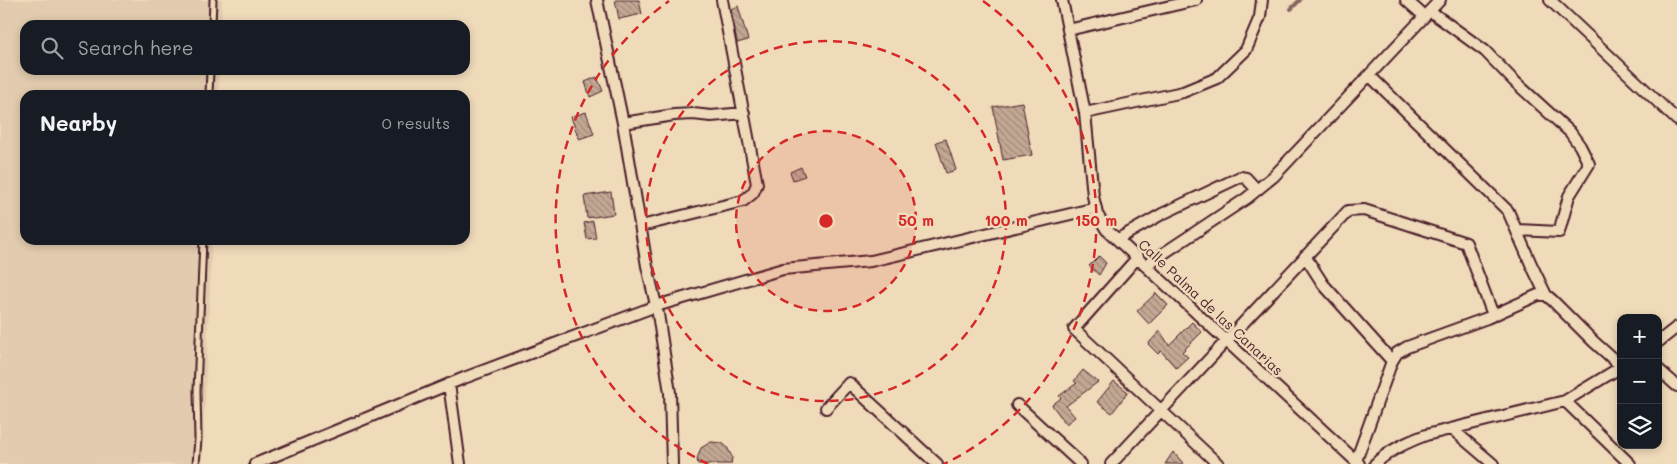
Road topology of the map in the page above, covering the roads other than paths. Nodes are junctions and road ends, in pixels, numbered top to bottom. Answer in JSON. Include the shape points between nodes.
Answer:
{"nodes":[{"id":1,"x":213,"y":0,"type":"edge"},
{"id":2,"x":597,"y":0,"type":"edge"},
{"id":3,"x":722,"y":0,"type":"edge"},
{"id":4,"x":1062,"y":0,"type":"edge"},
{"id":5,"x":1196,"y":0,"type":"edge"},
{"id":6,"x":1262,"y":0,"type":"edge"},
{"id":7,"x":1406,"y":0,"type":"edge"},
{"id":8,"x":1440,"y":0,"type":"edge"},
{"id":9,"x":1550,"y":0,"type":"edge"},
{"id":10,"x":1427,"y":14,"type":"junction"},
{"id":11,"x":212,"y":20,"type":"edge"},
{"id":12,"x":1068,"y":30,"type":"junction"},
{"id":13,"x":1369,"y":74,"type":"junction"},
{"id":14,"x":210,"y":75,"type":"edge"},
{"id":15,"x":209,"y":90,"type":"edge"},
{"id":16,"x":744,"y":113,"type":"junction"},
{"id":17,"x":1086,"y":113,"type":"junction"},
{"id":18,"x":1677,"y":120,"type":"edge"},
{"id":19,"x":622,"y":123,"type":"junction"},
{"id":20,"x":1257,"y":190,"type":"junction"},
{"id":21,"x":1096,"y":208,"type":"junction"},
{"id":22,"x":642,"y":226,"type":"junction"},
{"id":23,"x":1518,"y":230,"type":"junction"},
{"id":24,"x":1118,"y":239,"type":"junction"},
{"id":25,"x":203,"y":245,"type":"edge"},
{"id":26,"x":1305,"y":256,"type":"junction"},
{"id":27,"x":1142,"y":261,"type":"junction"},
{"id":28,"x":1546,"y":295,"type":"junction"},
{"id":29,"x":656,"y":306,"type":"junction"},
{"id":30,"x":1493,"y":315,"type":"junction"},
{"id":31,"x":1677,"y":327,"type":"edge"},
{"id":32,"x":1662,"y":339,"type":"edge"},
{"id":33,"x":1228,"y":341,"type":"junction"},
{"id":34,"x":1392,"y":361,"type":"junction"},
{"id":35,"x":1617,"y":362,"type":"edge"},
{"id":36,"x":1617,"y":368,"type":"edge"},
{"id":37,"x":1662,"y":373,"type":"edge"},
{"id":38,"x":450,"y":384,"type":"junction"},
{"id":39,"x":1677,"y":386,"type":"edge"},
{"id":40,"x":1565,"y":401,"type":"junction"},
{"id":41,"x":1017,"y":405,"type":"dead end"},
{"id":42,"x":826,"y":408,"type":"dead end"},
{"id":43,"x":1161,"y":410,"type":"junction"},
{"id":44,"x":1452,"y":429,"type":"junction"},
{"id":45,"x":1357,"y":463,"type":"edge"},
{"id":46,"x":196,"y":464,"type":"edge"},
{"id":47,"x":255,"y":464,"type":"edge"},
{"id":48,"x":460,"y":464,"type":"edge"},
{"id":49,"x":672,"y":464,"type":"edge"},
{"id":50,"x":937,"y":464,"type":"edge"},
{"id":51,"x":1081,"y":464,"type":"edge"},
{"id":52,"x":1111,"y":464,"type":"edge"},
{"id":53,"x":1218,"y":464,"type":"edge"},
{"id":54,"x":1375,"y":464,"type":"edge"},
{"id":55,"x":1493,"y":464,"type":"edge"},
{"id":56,"x":1630,"y":464,"type":"edge"}],
"edges":[{"from":1,"to":11,"type":"lane"},
{"from":2,"to":19,"type":"street"},
{"from":3,"to":16,"type":"street"},
{"from":4,"to":12,"type":"street","name":"Calle Palma de las Canarias"},
{"from":5,"to":12,"type":"street"},
{"from":6,"to":17,"type":"street","via":[[1260,17],[1246,50],[1216,78],[1183,92]]},
{"from":7,"to":10,"type":"street"},
{"from":8,"to":10,"type":"street"},
{"from":9,"to":18,"type":"street"},
{"from":10,"to":13,"type":"street"},
{"from":10,"to":23,"type":"street","via":[[1485,50],[1570,132],[1589,164],[1569,196],[1559,232]]},
{"from":12,"to":17,"type":"street","name":"Calle Palma de las Canarias"},
{"from":13,"to":20,"type":"street","via":[[1274,176]]},
{"from":13,"to":23,"type":"street","via":[[1508,211]]},
{"from":14,"to":15,"type":"lane"},
{"from":16,"to":19,"type":"street","via":[[674,115]]},
{"from":16,"to":22,"type":"street","via":[[758,184],[754,193],[742,201]]},
{"from":17,"to":21,"type":"street","name":"Calle Palma de las Canarias"},
{"from":19,"to":22,"type":"street"},
{"from":20,"to":24,"type":"street","via":[[1246,178],[1240,178],[1162,214]]},
{"from":20,"to":27,"type":"street"},
{"from":21,"to":24,"type":"street","name":"Calle Palma de las Canarias","via":[[1106,229]]},
{"from":21,"to":29,"type":"street","via":[[871,261],[783,269]]},
{"from":22,"to":29,"type":"street"},
{"from":23,"to":28,"type":"street"},
{"from":24,"to":27,"type":"street","name":"Calle Palma de las Canarias"},
{"from":25,"to":46,"type":"lane"},
{"from":26,"to":30,"type":"street","via":[[1348,210],[1364,210],[1466,243]]},
{"from":26,"to":33,"type":"street"},
{"from":26,"to":34,"type":"street","via":[[1323,284]]},
{"from":27,"to":33,"type":"street","name":"Calle Palma de las Canarias"},
{"from":27,"to":43,"type":"street","via":[[1074,329]]},
{"from":28,"to":30,"type":"street","via":[[1538,295]]},
{"from":28,"to":35,"type":"street"},
{"from":29,"to":38,"type":"street"},
{"from":29,"to":49,"type":"street","via":[[670,393]]},
{"from":30,"to":34,"type":"street","via":[[1407,347]]},
{"from":31,"to":32,"type":"street"},
{"from":33,"to":43,"type":"street"},
{"from":33,"to":45,"type":"street","name":"Calle Palma de las Canarias"},
{"from":34,"to":45,"type":"street"},
{"from":36,"to":40,"type":"street"},
{"from":37,"to":39,"type":"street"},
{"from":38,"to":47,"type":"street"},
{"from":38,"to":48,"type":"street"},
{"from":40,"to":44,"type":"street"},
{"from":40,"to":56,"type":"street"},
{"from":41,"to":51,"type":"street"},
{"from":42,"to":50,"type":"street","via":[[849,383]]},
{"from":43,"to":52,"type":"street"},
{"from":43,"to":53,"type":"street"},
{"from":44,"to":54,"type":"street","via":[[1407,442]]},
{"from":44,"to":55,"type":"street"}]}
